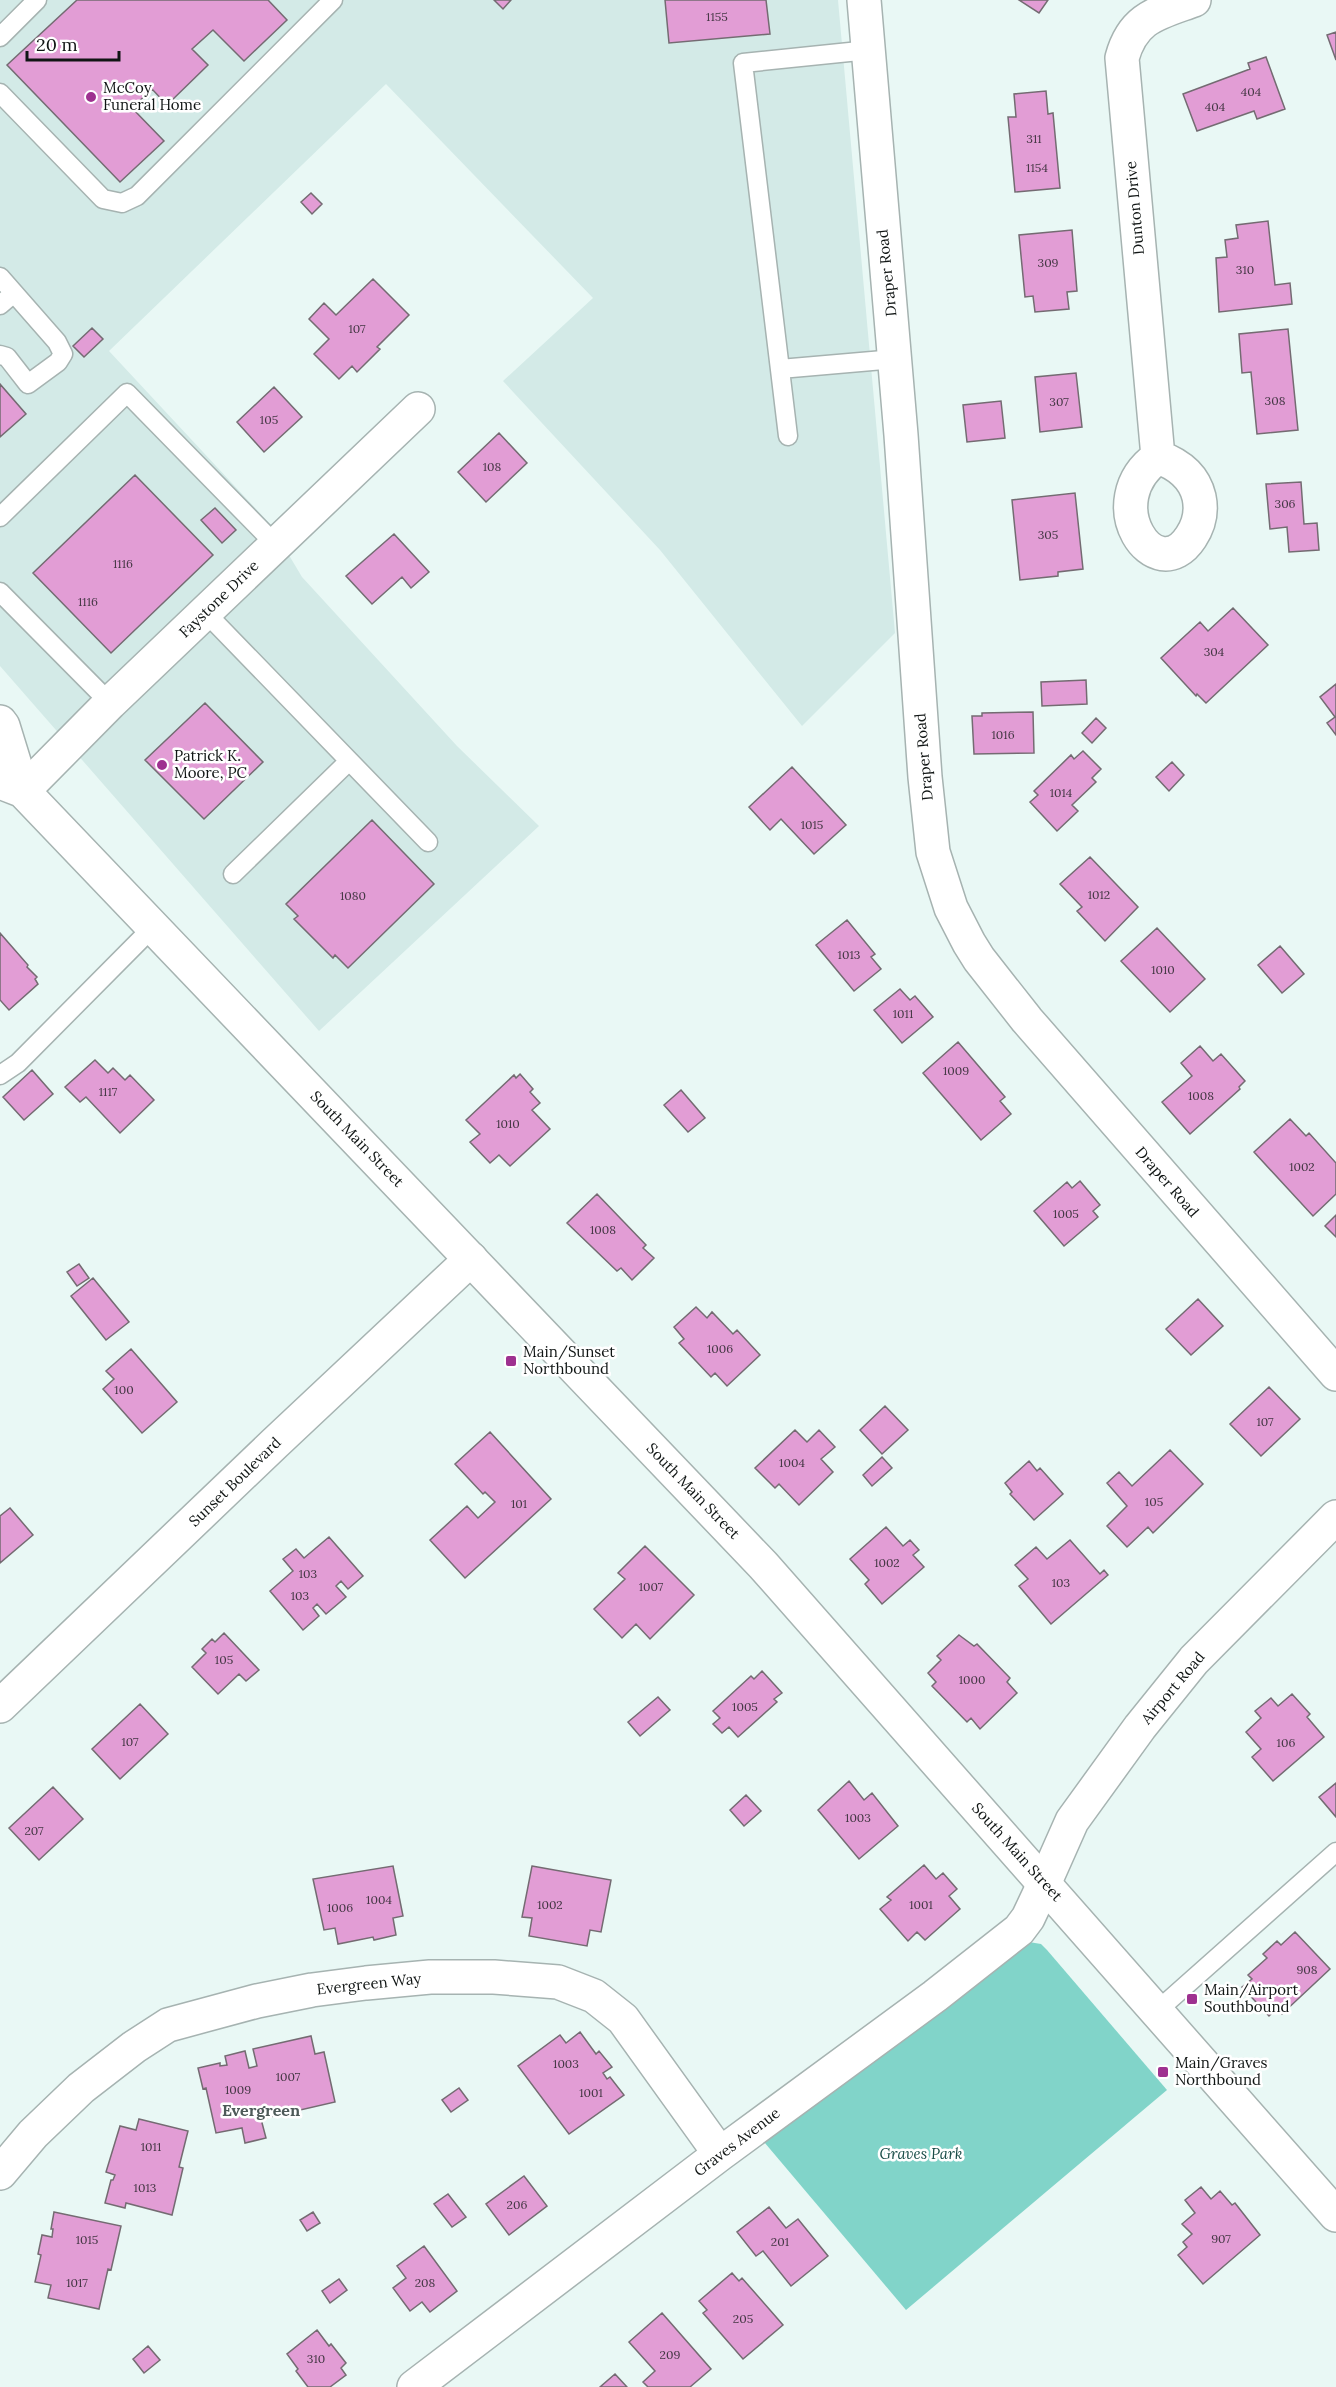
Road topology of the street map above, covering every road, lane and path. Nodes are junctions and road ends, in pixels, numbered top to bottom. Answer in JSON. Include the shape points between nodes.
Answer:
{"nodes":[{"id":1,"x":864,"y":0,"type":"edge"},
{"id":2,"x":1194,"y":0,"type":"edge"},
{"id":3,"x":35,"y":1,"type":"edge"},
{"id":4,"x":325,"y":3,"type":"edge"},
{"id":5,"x":0,"y":37,"type":"edge"},
{"id":6,"x":869,"y":50,"type":"junction"},
{"id":7,"x":0,"y":93,"type":"edge"},
{"id":8,"x":0,"y":277,"type":"edge"},
{"id":9,"x":14,"y":293,"type":"junction"},
{"id":10,"x":0,"y":305,"type":"edge"},
{"id":11,"x":0,"y":355,"type":"edge"},
{"id":12,"x":895,"y":359,"type":"junction"},
{"id":13,"x":780,"y":369,"type":"junction"},
{"id":14,"x":418,"y":409,"type":"dead end"},
{"id":15,"x":788,"y":436,"type":"dead end"},
{"id":16,"x":1158,"y":457,"type":"dead end"},
{"id":17,"x":0,"y":517,"type":"edge"},
{"id":18,"x":276,"y":545,"type":"junction"},
{"id":19,"x":0,"y":592,"type":"edge"},
{"id":20,"x":205,"y":612,"type":"junction"},
{"id":21,"x":110,"y":703,"type":"junction"},
{"id":22,"x":0,"y":722,"type":"edge"},
{"id":23,"x":349,"y":760,"type":"junction"},
{"id":24,"x":11,"y":786,"type":"edge"},
{"id":25,"x":428,"y":842,"type":"dead end"},
{"id":26,"x":233,"y":874,"type":"dead end"},
{"id":27,"x":153,"y":927,"type":"junction"},
{"id":28,"x":0,"y":1075,"type":"edge"},
{"id":29,"x":471,"y":1259,"type":"junction"},
{"id":30,"x":1336,"y":1374,"type":"edge"},
{"id":31,"x":1336,"y":1517,"type":"edge"},
{"id":32,"x":0,"y":1706,"type":"edge"},
{"id":33,"x":1336,"y":1852,"type":"edge"},
{"id":34,"x":1044,"y":1884,"type":"junction"},
{"id":35,"x":1157,"y":2012,"type":"junction"},
{"id":36,"x":720,"y":2154,"type":"junction"},
{"id":37,"x":0,"y":2174,"type":"edge"},
{"id":38,"x":1336,"y":2215,"type":"edge"},
{"id":39,"x":414,"y":2387,"type":"edge"}],
"edges":[{"from":1,"to":6,"type":"street","name":"Draper Road"},
{"from":2,"to":16,"type":"street","name":"Dunton Drive","via":[[1142,22],[1133,31],[1122,58]]},
{"from":3,"to":5,"type":"lane"},
{"from":4,"to":7,"type":"lane","via":[[137,196],[122,203],[103,199]]},
{"from":6,"to":12,"type":"street","name":"Draper Road"},
{"from":6,"to":13,"type":"lane","via":[[743,63]]},
{"from":8,"to":9,"type":"lane"},
{"from":9,"to":10,"type":"lane"},
{"from":9,"to":11,"type":"lane","via":[[63,354],[28,384],[7,357]]},
{"from":12,"to":13,"type":"lane"},
{"from":12,"to":30,"type":"street","name":"Draper Road","via":[[925,777],[933,852],[951,908],[979,959],[1028,1020]]},
{"from":13,"to":15,"type":"lane"},
{"from":14,"to":18,"type":"street","name":"Faystone Drive"},
{"from":17,"to":18,"type":"lane","via":[[127,393]]},
{"from":18,"to":20,"type":"street","name":"Faystone Drive"},
{"from":19,"to":21,"type":"lane"},
{"from":20,"to":21,"type":"street","name":"Faystone Drive"},
{"from":20,"to":23,"type":"lane"},
{"from":21,"to":24,"type":"street","name":"Faystone Drive"},
{"from":22,"to":24,"type":"street","name":"South Main Street"},
{"from":23,"to":25,"type":"lane"},
{"from":23,"to":26,"type":"lane"},
{"from":24,"to":27,"type":"street","name":"South Main Street"},
{"from":27,"to":28,"type":"lane","via":[[18,1063]]},
{"from":27,"to":29,"type":"street","name":"South Main Street"},
{"from":29,"to":32,"type":"street","name":"Sunset Boulevard"},
{"from":29,"to":34,"type":"street","name":"South Main Street","via":[[764,1565]]},
{"from":31,"to":34,"type":"street","name":"Airport Road","via":[[1194,1660],[1140,1726],[1072,1821]]},
{"from":33,"to":35,"type":"lane"},
{"from":34,"to":35,"type":"street","name":"South Main Street"},
{"from":34,"to":36,"type":"street","name":"Graves Avenue","via":[[1019,1930]]},
{"from":35,"to":38,"type":"street","name":"South Main Street"},
{"from":36,"to":37,"type":"street","name":"Evergreen Way","via":[[623,2019],[594,1996],[558,1982],[430,1977],[312,1990],[168,2025],[81,2088],[33,2134]]},
{"from":36,"to":39,"type":"street","name":"Graves Avenue"}]}
